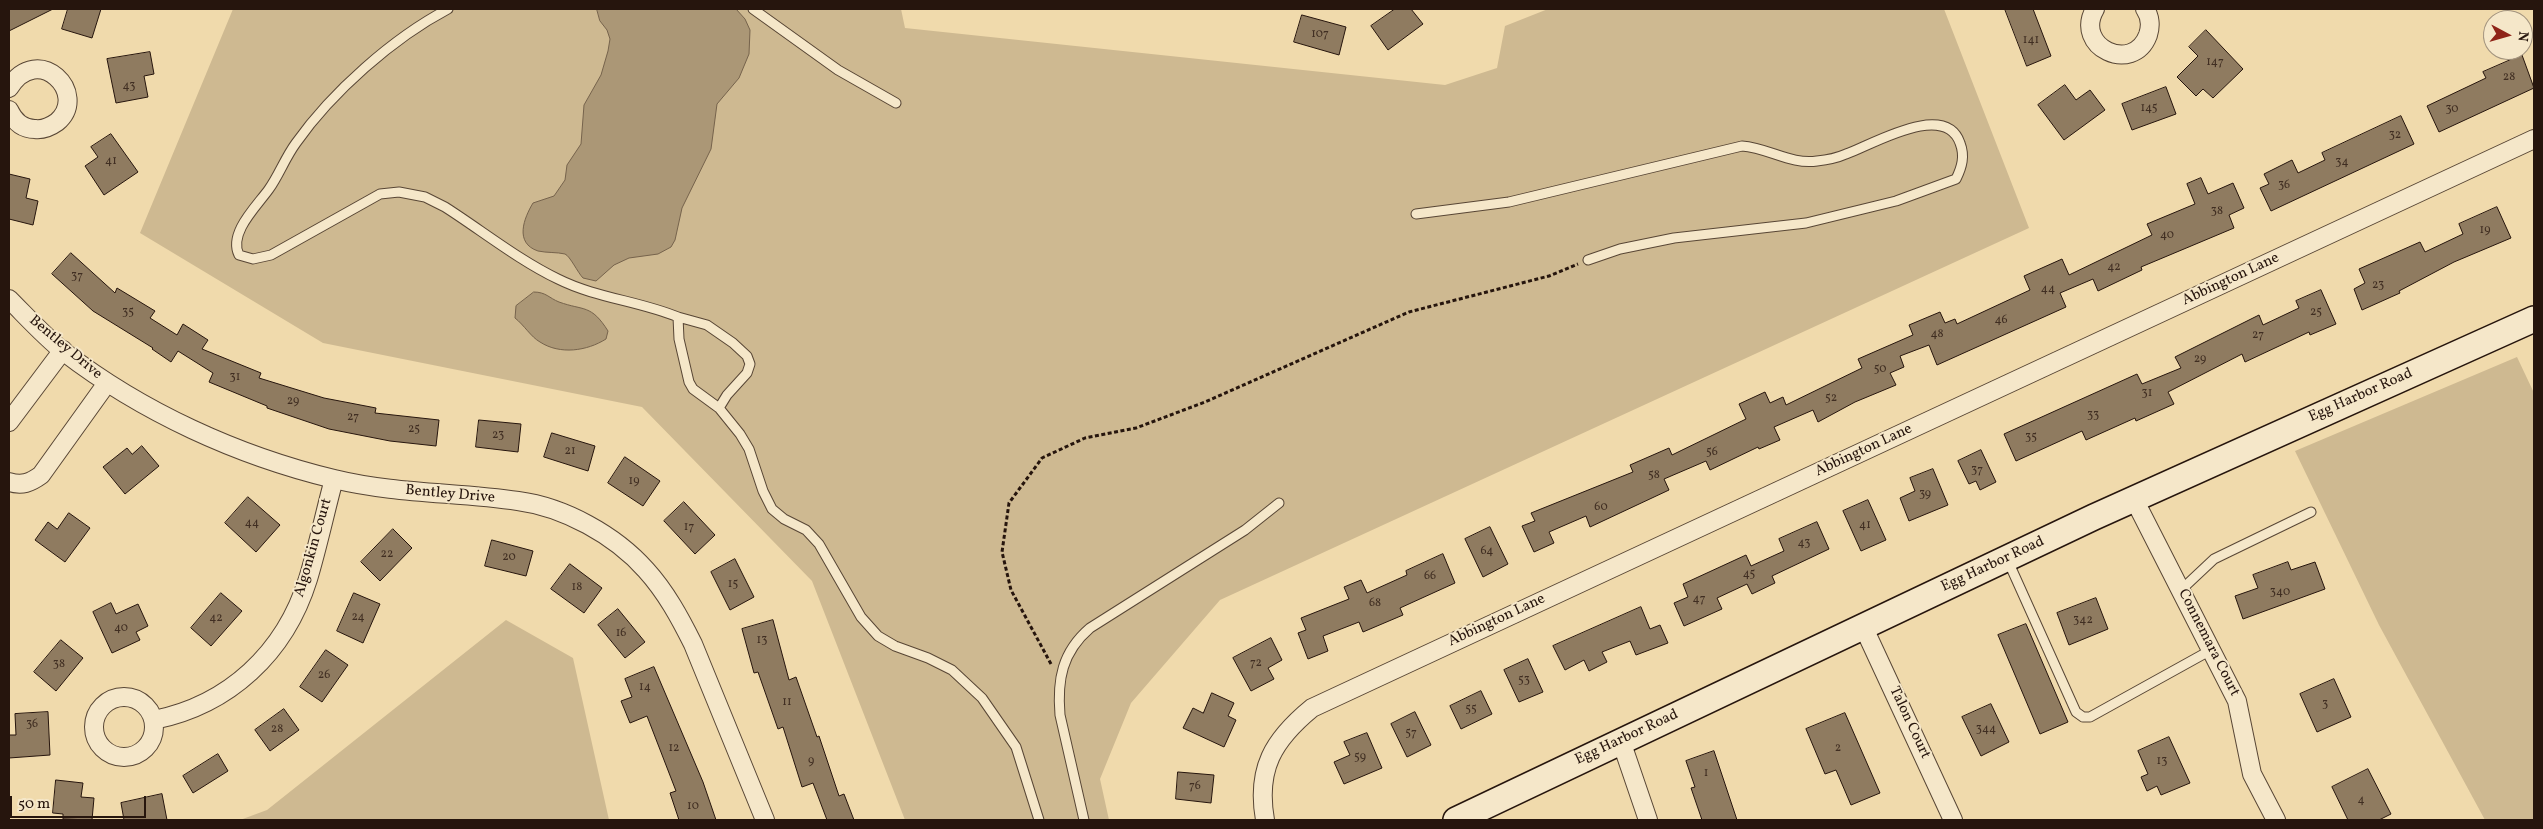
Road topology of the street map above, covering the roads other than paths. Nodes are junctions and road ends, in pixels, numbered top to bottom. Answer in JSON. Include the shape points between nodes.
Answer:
{"nodes":[{"id":1,"x":448,"y":9,"type":"edge"},
{"id":2,"x":753,"y":9,"type":"edge"},
{"id":3,"x":2095,"y":9,"type":"edge"},
{"id":4,"x":2145,"y":9,"type":"edge"},
{"id":5,"x":9,"y":88,"type":"edge"},
{"id":6,"x":896,"y":103,"type":"dead end"},
{"id":7,"x":10,"y":116,"type":"edge"},
{"id":8,"x":2534,"y":139,"type":"edge"},
{"id":9,"x":1416,"y":214,"type":"dead end"},
{"id":10,"x":1588,"y":260,"type":"road end"},
{"id":11,"x":9,"y":300,"type":"edge"},
{"id":12,"x":678,"y":317,"type":"junction"},
{"id":13,"x":2534,"y":319,"type":"edge"},
{"id":14,"x":63,"y":350,"type":"junction"},
{"id":15,"x":107,"y":382,"type":"junction"},
{"id":16,"x":719,"y":408,"type":"junction"},
{"id":17,"x":9,"y":422,"type":"edge"},
{"id":18,"x":334,"y":479,"type":"junction"},
{"id":19,"x":9,"y":482,"type":"edge"},
{"id":20,"x":2134,"y":499,"type":"junction"},
{"id":21,"x":1279,"y":503,"type":"dead end"},
{"id":22,"x":2311,"y":512,"type":"dead end"},
{"id":23,"x":2006,"y":558,"type":"junction"},
{"id":24,"x":2181,"y":590,"type":"junction"},
{"id":25,"x":1863,"y":626,"type":"junction"},
{"id":26,"x":2211,"y":650,"type":"junction"},
{"id":27,"x":154,"y":720,"type":"dead end"},
{"id":28,"x":1621,"y":741,"type":"junction"},
{"id":29,"x":764,"y":820,"type":"edge"},
{"id":30,"x":1039,"y":820,"type":"edge"},
{"id":31,"x":1084,"y":820,"type":"edge"},
{"id":32,"x":1265,"y":820,"type":"edge"},
{"id":33,"x":1456,"y":820,"type":"edge"},
{"id":34,"x":1648,"y":820,"type":"edge"},
{"id":35,"x":1953,"y":820,"type":"edge"},
{"id":36,"x":2276,"y":820,"type":"edge"}],
"edges":[{"from":1,"to":12,"type":"lane","via":[[402,36],[322,110],[294,145],[276,178],[240,230],[236,242],[240,255],[253,259],[272,255],[369,198],[399,192],[439,204],[558,280],[604,296],[651,306]]},
{"from":2,"to":6,"type":"lane","via":[[838,70]]},
{"from":3,"to":4,"type":"street","via":[[2090,25],[2097,44],[2105,51],[2123,55],[2146,40],[2150,21]]},
{"from":5,"to":7,"type":"street","via":[[21,74],[39,69],[56,76],[66,92],[65,112],[50,127],[29,129]]},
{"from":8,"to":32,"type":"street","name":"Abbington Lane","via":[[1312,708],[1280,738],[1269,757],[1262,799]]},
{"from":9,"to":10,"type":"lane","via":[[1509,202],[1742,146],[1814,162],[1847,154],[1884,136],[1926,125],[1954,132],[1959,140],[1963,161],[1956,179],[1896,201],[1794,226],[1645,244]]},
{"from":11,"to":14,"type":"street","name":"Bentley Drive"},
{"from":12,"to":16,"type":"lane","via":[[679,339],[689,382],[693,389]]},
{"from":12,"to":16,"type":"lane","via":[[706,325],[733,343],[750,364],[747,373]]},
{"from":13,"to":20,"type":"main road","name":"Egg Harbor Road"},
{"from":14,"to":15,"type":"street","name":"Bentley Drive"},
{"from":14,"to":17,"type":"street"},
{"from":15,"to":18,"type":"street","name":"Bentley Drive","via":[[192,429],[235,448]]},
{"from":15,"to":19,"type":"street","via":[[41,475],[32,482],[17,485]]},
{"from":16,"to":30,"type":"lane","via":[[749,449],[772,509],[806,530],[825,551],[867,626],[895,646],[952,670],[990,708],[1016,747]]},
{"from":18,"to":27,"type":"street","name":"Algonkin Court","via":[[308,580],[274,645],[259,663],[219,697],[174,716]]},
{"from":18,"to":29,"type":"street","name":"Bentley Drive","via":[[382,488],[533,504],[597,530],[621,548],[646,569],[680,617]]},
{"from":20,"to":23,"type":"main road","name":"Egg Harbor Road"},
{"from":20,"to":24,"type":"street","name":"Connemara Court"},
{"from":21,"to":31,"type":"lane","via":[[1240,533],[1090,628],[1066,660],[1059,684],[1060,715]]},
{"from":22,"to":24,"type":"lane","via":[[2214,559]]},
{"from":23,"to":25,"type":"main road","name":"Egg Harbor Road"},
{"from":23,"to":26,"type":"lane","via":[[2076,712],[2083,717],[2090,717]]},
{"from":24,"to":26,"type":"street","name":"Connemara Court"},
{"from":25,"to":28,"type":"main road","name":"Egg Harbor Road"},
{"from":25,"to":35,"type":"street","name":"Talon Court"},
{"from":26,"to":36,"type":"street","name":"Connemara Court","via":[[2238,701],[2252,774]]},
{"from":28,"to":33,"type":"main road","name":"Egg Harbor Road"},
{"from":28,"to":34,"type":"street"}]}
